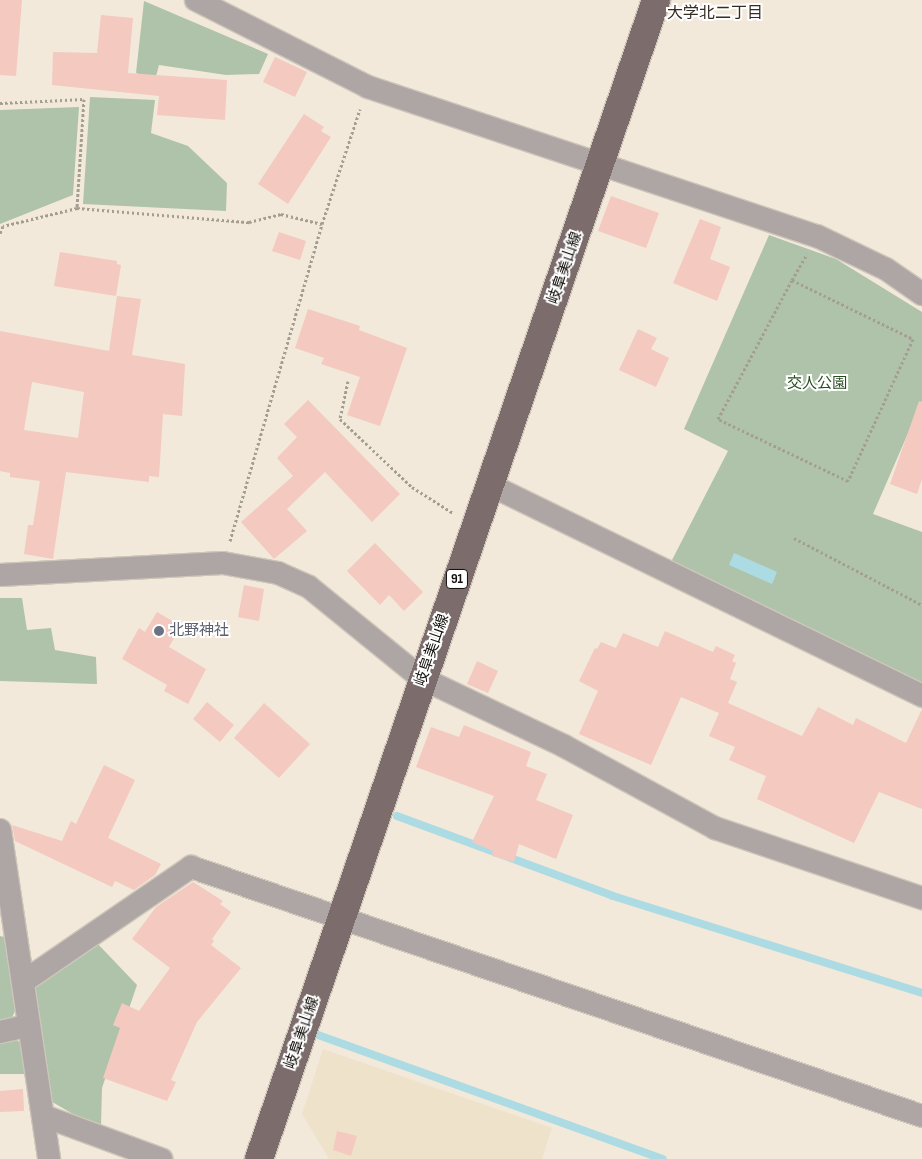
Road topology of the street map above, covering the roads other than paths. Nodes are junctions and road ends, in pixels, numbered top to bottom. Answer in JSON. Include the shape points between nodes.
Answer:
{"nodes":[{"id":1,"x":196,"y":0,"type":"edge"},
{"id":2,"x":656,"y":0,"type":"edge"},
{"id":3,"x":600,"y":165,"type":"junction"},
{"id":4,"x":922,"y":294,"type":"edge"},
{"id":5,"x":490,"y":486,"type":"junction"},
{"id":6,"x":0,"y":575,"type":"edge"},
{"id":7,"x":421,"y":678,"type":"junction"},
{"id":8,"x":922,"y":696,"type":"edge"},
{"id":9,"x":0,"y":830,"type":"edge"},
{"id":10,"x":922,"y":898,"type":"edge"},
{"id":11,"x":340,"y":919,"type":"junction"},
{"id":12,"x":23,"y":982,"type":"junction"},
{"id":13,"x":27,"y":1026,"type":"junction"},
{"id":14,"x":0,"y":1032,"type":"edge"},
{"id":15,"x":44,"y":1116,"type":"junction"},
{"id":16,"x":922,"y":1116,"type":"edge"},
{"id":17,"x":49,"y":1159,"type":"edge"},
{"id":18,"x":161,"y":1159,"type":"edge"},
{"id":19,"x":259,"y":1159,"type":"edge"}],
"edges":[{"from":1,"to":3,"type":"street","via":[[368,87]]},
{"from":2,"to":3,"type":"main road","name":"岐阜美山線","number":"91"},
{"from":3,"to":4,"type":"street","via":[[817,236],[886,268]]},
{"from":3,"to":5,"type":"main road","name":"岐阜美山線","number":"91"},
{"from":5,"to":7,"type":"main road","name":"岐阜美山線","number":"91"},
{"from":5,"to":8,"type":"street"},
{"from":6,"to":7,"type":"street","via":[[223,563],[278,573],[309,587]]},
{"from":7,"to":10,"type":"street","via":[[564,746],[715,828]]},
{"from":7,"to":11,"type":"main road","name":"岐阜美山線","number":"91"},
{"from":9,"to":12,"type":"street"},
{"from":11,"to":12,"type":"street","via":[[191,867]]},
{"from":11,"to":16,"type":"street"},
{"from":11,"to":19,"type":"main road","name":"岐阜美山線","number":"91"},
{"from":12,"to":13,"type":"street"},
{"from":13,"to":14,"type":"street"},
{"from":13,"to":15,"type":"street"},
{"from":15,"to":17,"type":"street"},
{"from":15,"to":18,"type":"street"}]}
